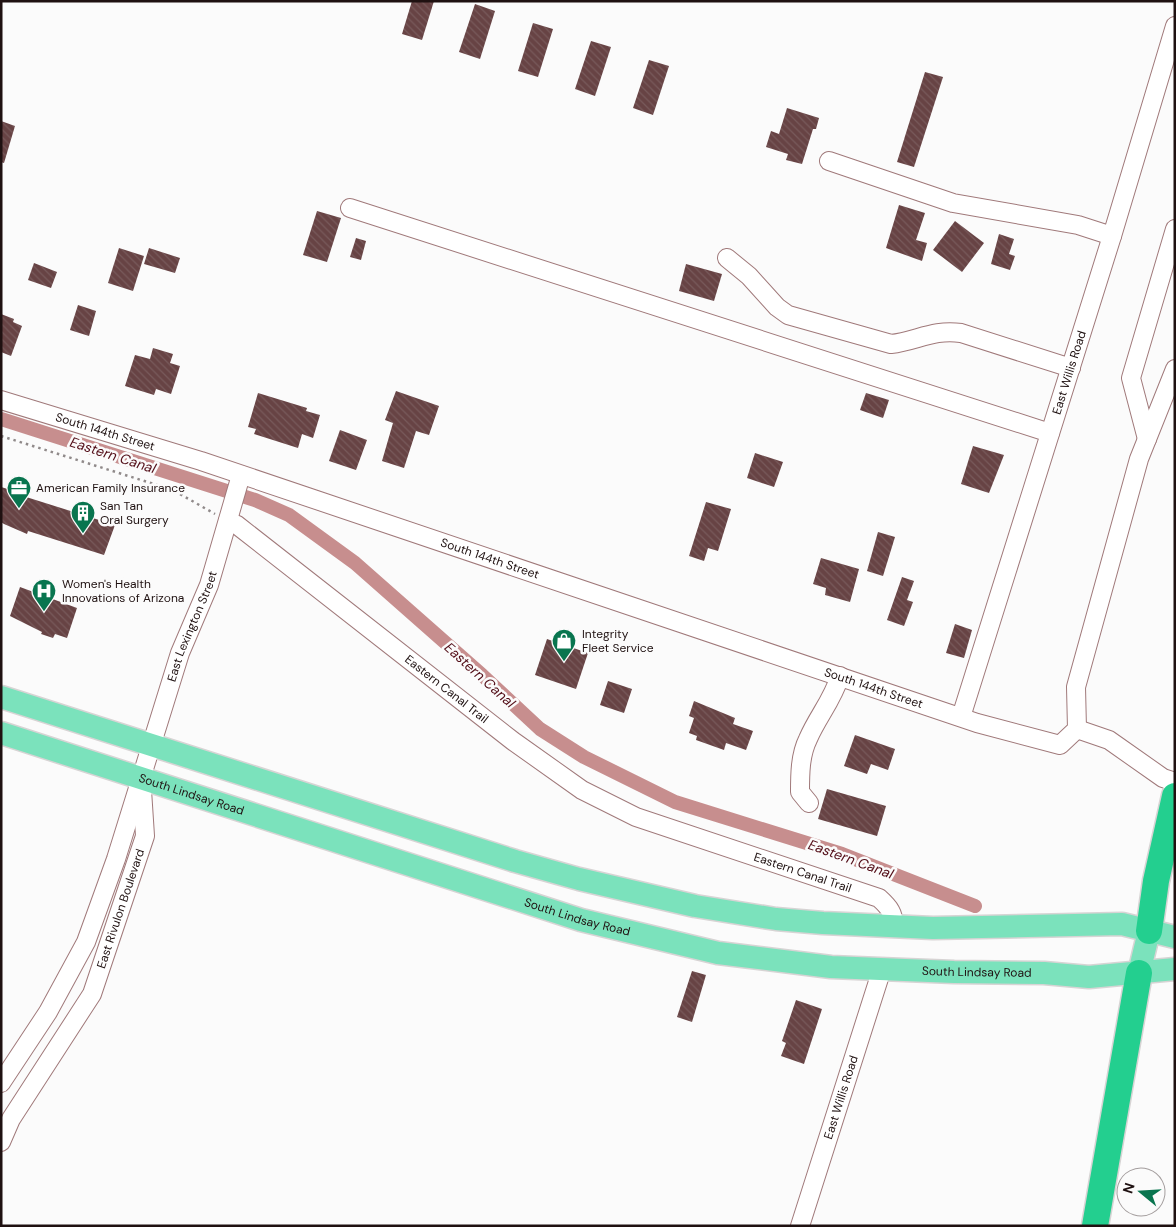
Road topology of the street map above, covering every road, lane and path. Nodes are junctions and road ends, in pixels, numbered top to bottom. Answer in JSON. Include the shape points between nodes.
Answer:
{"nodes":[{"id":1,"x":1175,"y":26,"type":"edge"},
{"id":2,"x":829,"y":161,"type":"dead end"},
{"id":3,"x":350,"y":208,"type":"dead end"},
{"id":4,"x":1175,"y":229,"type":"edge"},
{"id":5,"x":1112,"y":236,"type":"junction"},
{"id":6,"x":727,"y":258,"type":"dead end"},
{"id":7,"x":1071,"y":368,"type":"junction"},
{"id":8,"x":1175,"y":369,"type":"edge"},
{"id":9,"x":1,"y":400,"type":"edge"},
{"id":10,"x":1050,"y":433,"type":"junction"},
{"id":11,"x":1,"y":436,"type":"edge"},
{"id":12,"x":1147,"y":439,"type":"junction"},
{"id":13,"x":240,"y":480,"type":"junction"},
{"id":14,"x":230,"y":516,"type":"junction"},
{"id":15,"x":840,"y":676,"type":"junction"},
{"id":16,"x":1,"y":697,"type":"edge"},
{"id":17,"x":969,"y":720,"type":"junction"},
{"id":18,"x":1078,"y":729,"type":"junction"},
{"id":19,"x":1,"y":733,"type":"edge"},
{"id":20,"x":152,"y":746,"type":"junction"},
{"id":21,"x":141,"y":778,"type":"junction"},
{"id":22,"x":1175,"y":782,"type":"edge"},
{"id":23,"x":1175,"y":796,"type":"edge"},
{"id":24,"x":809,"y":803,"type":"dead end"},
{"id":25,"x":893,"y":928,"type":"junction"},
{"id":26,"x":1149,"y":931,"type":"junction"},
{"id":27,"x":1175,"y":937,"type":"edge"},
{"id":28,"x":882,"y":969,"type":"junction"},
{"id":29,"x":1175,"y":969,"type":"edge"},
{"id":30,"x":1139,"y":973,"type":"junction"},
{"id":31,"x":1,"y":1083,"type":"edge"},
{"id":32,"x":1113,"y":1118,"type":"junction"},
{"id":33,"x":1,"y":1142,"type":"edge"},
{"id":34,"x":800,"y":1226,"type":"edge"},
{"id":35,"x":1084,"y":1226,"type":"edge"},
{"id":36,"x":1095,"y":1226,"type":"edge"}],
"edges":[{"from":1,"to":5,"type":"street","name":"East Willis Road"},
{"from":2,"to":5,"type":"street","via":[[953,203],[1078,224]]},
{"from":3,"to":10,"type":"street"},
{"from":4,"to":12,"type":"street","via":[[1131,378]]},
{"from":5,"to":7,"type":"street","name":"East Willis Road"},
{"from":6,"to":7,"type":"street","via":[[788,315],[891,344],[905,343],[945,330]]},
{"from":7,"to":10,"type":"street","name":"East Willis Road"},
{"from":8,"to":12,"type":"street"},
{"from":9,"to":13,"type":"street","name":"South 144th Street"},
{"from":10,"to":17,"type":"street","name":"East Willis Road"},
{"from":11,"to":14,"type":"path","via":[[173,490]]},
{"from":12,"to":18,"type":"street","via":[[1076,686]]},
{"from":13,"to":14,"type":"street","name":"East Lexington Street"},
{"from":13,"to":15,"type":"street","name":"South 144th Street"},
{"from":14,"to":20,"type":"street","name":"East Lexington Street","via":[[209,584],[180,653]]},
{"from":14,"to":25,"type":"street","name":"Eastern Canal Trail","via":[[237,525],[512,741],[582,790],[636,817],[879,898],[890,909]]},
{"from":15,"to":17,"type":"street","name":"South 144th Street"},
{"from":15,"to":24,"type":"street","via":[[833,697],[807,740],[800,792]]},
{"from":16,"to":20,"type":"main road"},
{"from":17,"to":18,"type":"street","name":"South 144th Street","via":[[1060,745]]},
{"from":18,"to":22,"type":"street","via":[[1109,740],[1163,778]]},
{"from":19,"to":21,"type":"main road","name":"South Lindsay Road"},
{"from":20,"to":21,"type":"street","name":"East Lexington Street"},
{"from":20,"to":25,"type":"main road","via":[[579,879],[694,906],[776,919]]},
{"from":21,"to":28,"type":"main road","name":"South Lindsay Road","via":[[581,920],[654,939],[782,962]]},
{"from":21,"to":31,"type":"street","name":"East Rivulon Boulevard","via":[[86,942],[48,1012]]},
{"from":21,"to":33,"type":"street","name":"East Rivulon Boulevard","via":[[145,836],[92,994],[11,1119]]},
{"from":23,"to":26,"type":"highway","via":[[1156,881]]},
{"from":25,"to":26,"type":"main road","via":[[1122,924]]},
{"from":26,"to":27,"type":"main road"},
{"from":26,"to":30,"type":"main road"},
{"from":28,"to":30,"type":"main road","name":"South Lindsay Road","via":[[1089,977]]},
{"from":28,"to":34,"type":"street","name":"East Willis Road"},
{"from":29,"to":30,"type":"main road","name":"South Lindsay Road"},
{"from":30,"to":32,"type":"highway"},
{"from":32,"to":35,"type":"main road"},
{"from":32,"to":36,"type":"highway"}]}
